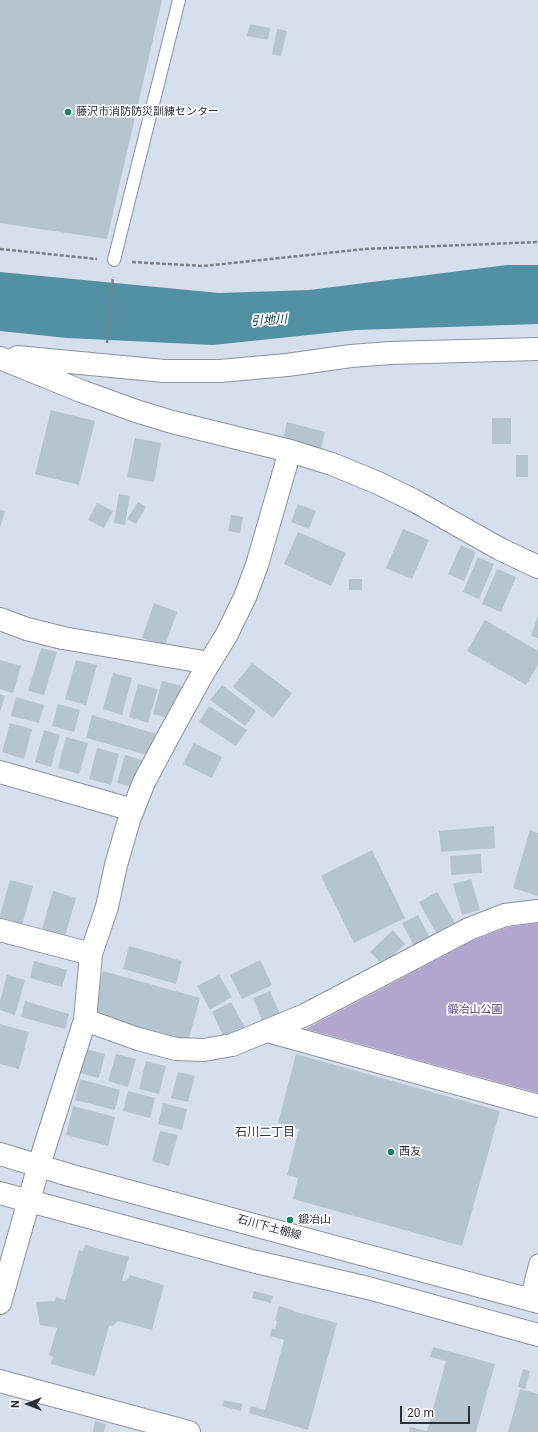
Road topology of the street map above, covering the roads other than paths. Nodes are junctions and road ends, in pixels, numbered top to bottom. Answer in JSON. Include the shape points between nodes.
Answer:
{"nodes":[{"id":1,"x":179,"y":0,"type":"edge"},
{"id":2,"x":114,"y":260,"type":"road end"},
{"id":3,"x":538,"y":349,"type":"edge"},
{"id":4,"x":0,"y":355,"type":"edge"},
{"id":5,"x":0,"y":358,"type":"edge"},
{"id":6,"x":290,"y":451,"type":"junction"},
{"id":7,"x":538,"y":567,"type":"edge"},
{"id":8,"x":0,"y":619,"type":"edge"},
{"id":9,"x":209,"y":663,"type":"junction"},
{"id":10,"x":0,"y":772,"type":"edge"},
{"id":11,"x":133,"y":810,"type":"junction"},
{"id":12,"x":538,"y":911,"type":"edge"},
{"id":13,"x":0,"y":930,"type":"edge"},
{"id":14,"x":91,"y":954,"type":"junction"},
{"id":15,"x":85,"y":1020,"type":"junction"},
{"id":16,"x":267,"y":1031,"type":"junction"},
{"id":17,"x":538,"y":1106,"type":"edge"},
{"id":18,"x":0,"y":1154,"type":"edge"},
{"id":19,"x":39,"y":1165,"type":"junction"},
{"id":20,"x":0,"y":1192,"type":"edge"},
{"id":21,"x":29,"y":1201,"type":"junction"},
{"id":22,"x":538,"y":1263,"type":"edge"},
{"id":23,"x":534,"y":1300,"type":"edge"},
{"id":24,"x":0,"y":1303,"type":"edge"},
{"id":25,"x":538,"y":1335,"type":"edge"},
{"id":26,"x":0,"y":1381,"type":"edge"},
{"id":27,"x":125,"y":1423,"type":"edge"},
{"id":28,"x":189,"y":1432,"type":"edge"}],
"edges":[{"from":1,"to":2,"type":"lane"},
{"from":3,"to":4,"type":"street","via":[[390,353],[220,371],[164,371]]},
{"from":5,"to":6,"type":"street","via":[[136,411]]},
{"from":6,"to":7,"type":"street","via":[[332,464],[378,483]]},
{"from":6,"to":9,"type":"street","via":[[245,598]]},
{"from":8,"to":9,"type":"street","via":[[63,638]]},
{"from":9,"to":11,"type":"street","via":[[144,782]]},
{"from":10,"to":11,"type":"street"},
{"from":11,"to":14,"type":"street","via":[[116,865],[107,907]]},
{"from":12,"to":16,"type":"street","via":[[505,914],[469,929],[305,1015]]},
{"from":13,"to":14,"type":"street"},
{"from":14,"to":15,"type":"street"},
{"from":15,"to":16,"type":"street","via":[[138,1039],[176,1048],[204,1050],[232,1045]]},
{"from":15,"to":19,"type":"street"},
{"from":16,"to":17,"type":"street"},
{"from":18,"to":19,"type":"street","name":"石川下土棚線"},
{"from":19,"to":21,"type":"street"},
{"from":19,"to":23,"type":"street","name":"石川下土棚線"},
{"from":20,"to":21,"type":"street"},
{"from":21,"to":24,"type":"street"},
{"from":21,"to":25,"type":"street","via":[[252,1261],[368,1288]]},
{"from":22,"to":23,"type":"street"},
{"from":26,"to":27,"type":"street"},
{"from":27,"to":28,"type":"street"}]}
